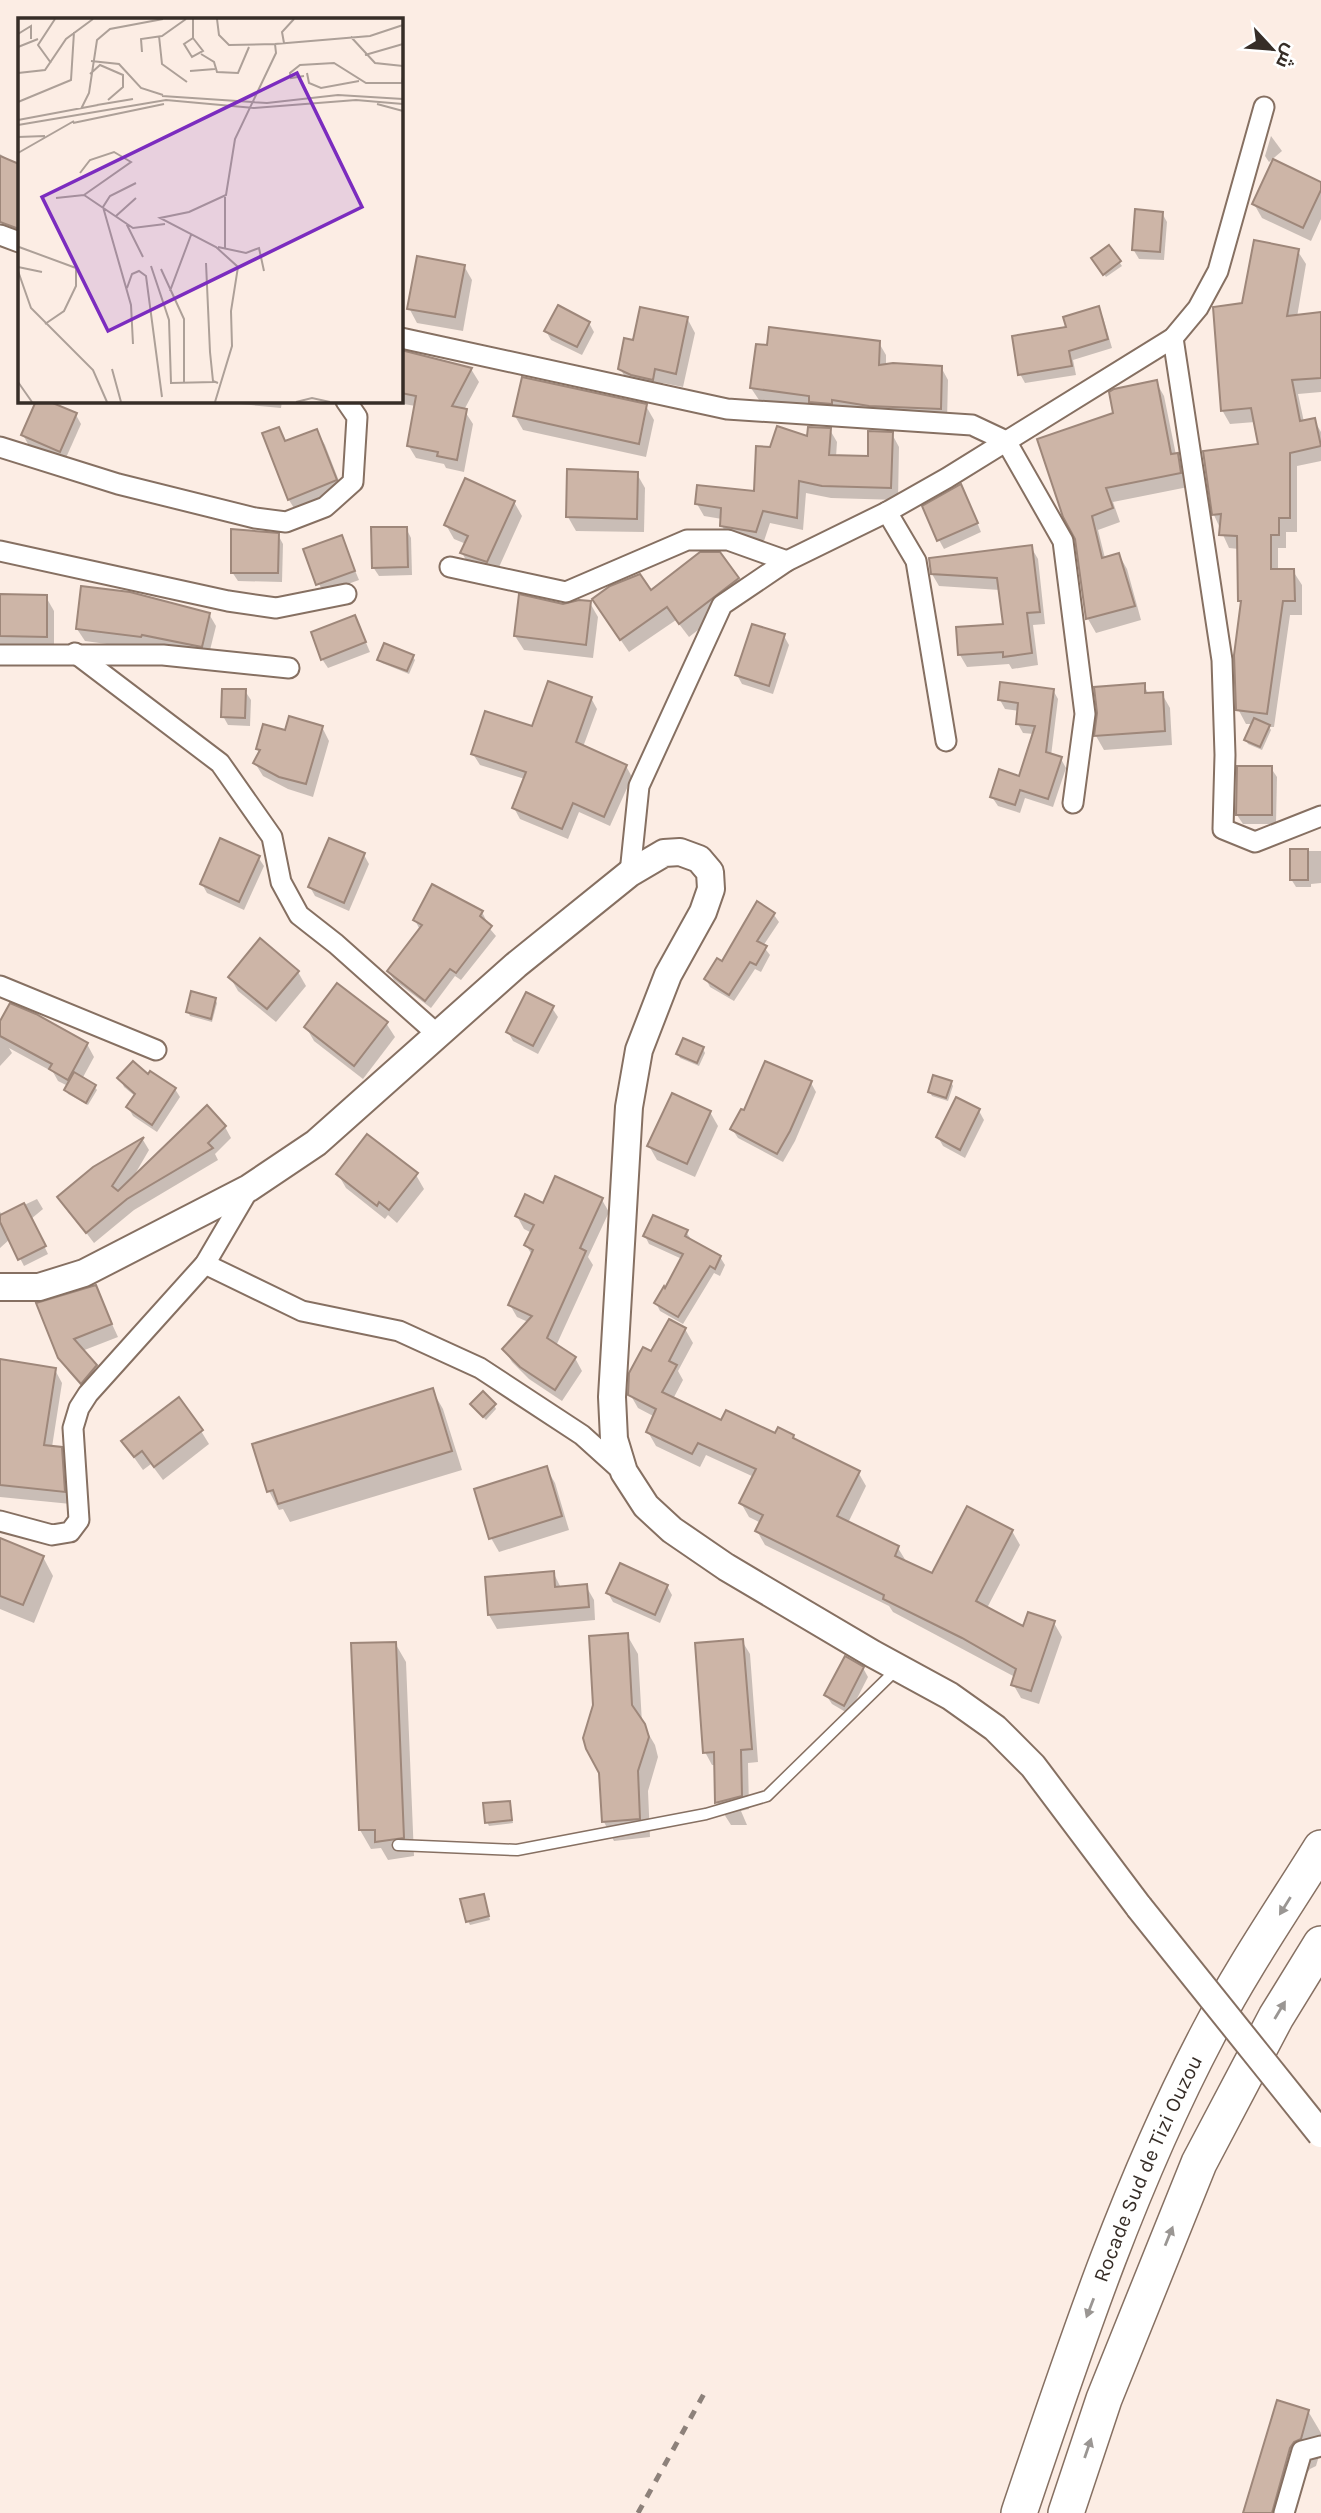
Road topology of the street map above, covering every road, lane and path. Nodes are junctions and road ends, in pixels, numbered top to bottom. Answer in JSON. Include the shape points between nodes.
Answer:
{"nodes":[{"id":1,"x":1264,"y":107,"type":"dead end"},
{"id":2,"x":0,"y":234,"type":"edge"},
{"id":3,"x":18,"y":243,"type":"edge"},
{"id":4,"x":402,"y":338,"type":"edge"},
{"id":5,"x":1173,"y":338,"type":"junction"},
{"id":6,"x":347,"y":402,"type":"edge"},
{"id":7,"x":1006,"y":441,"type":"junction"},
{"id":8,"x":0,"y":447,"type":"edge"},
{"id":9,"x":887,"y":512,"type":"junction"},
{"id":10,"x":0,"y":551,"type":"edge"},
{"id":11,"x":787,"y":561,"type":"junction"},
{"id":12,"x":450,"y":567,"type":"dead end"},
{"id":13,"x":346,"y":594,"type":"dead end"},
{"id":14,"x":75,"y":653,"type":"junction"},
{"id":15,"x":0,"y":655,"type":"edge"},
{"id":16,"x":289,"y":668,"type":"dead end"},
{"id":17,"x":946,"y":741,"type":"dead end"},
{"id":18,"x":1073,"y":803,"type":"dead end"},
{"id":19,"x":1321,"y":816,"type":"edge"},
{"id":20,"x":630,"y":873,"type":"junction"},
{"id":21,"x":0,"y":986,"type":"edge"},
{"id":22,"x":437,"y":1034,"type":"junction"},
{"id":23,"x":156,"y":1050,"type":"dead end"},
{"id":24,"x":249,"y":1188,"type":"junction"},
{"id":25,"x":205,"y":1264,"type":"junction"},
{"id":26,"x":0,"y":1287,"type":"edge"},
{"id":27,"x":624,"y":1472,"type":"junction"},
{"id":28,"x":0,"y":1521,"type":"edge"},
{"id":29,"x":898,"y":1668,"type":"junction"},
{"id":30,"x":398,"y":1845,"type":"dead end"},
{"id":31,"x":1321,"y":1848,"type":"edge"},
{"id":32,"x":1321,"y":1944,"type":"edge"},
{"id":33,"x":1321,"y":2134,"type":"edge"},
{"id":34,"x":1321,"y":2446,"type":"edge"},
{"id":35,"x":1020,"y":2513,"type":"edge"},
{"id":36,"x":1066,"y":2513,"type":"edge"},
{"id":37,"x":1284,"y":2513,"type":"edge"}],
"edges":[{"from":1,"to":5,"type":"street","via":[[1217,271],[1198,308]]},
{"from":2,"to":3,"type":"street"},
{"from":4,"to":7,"type":"street","via":[[727,409],[972,425]]},
{"from":5,"to":7,"type":"street"},
{"from":5,"to":19,"type":"street","via":[[1222,660],[1223,829],[1255,842]]},
{"from":6,"to":8,"type":"street","via":[[357,417],[353,482],[325,507],[286,522],[255,519],[118,484]]},
{"from":7,"to":9,"type":"street"},
{"from":7,"to":18,"type":"street","via":[[1063,541],[1085,714]]},
{"from":9,"to":11,"type":"street"},
{"from":9,"to":17,"type":"street","via":[[916,561]]},
{"from":10,"to":13,"type":"street","via":[[276,608]]},
{"from":11,"to":12,"type":"street","via":[[728,540],[687,540],[566,593]]},
{"from":11,"to":20,"type":"street","via":[[722,605],[639,786]]},
{"from":14,"to":15,"type":"street"},
{"from":14,"to":16,"type":"street","via":[[163,655]]},
{"from":14,"to":22,"type":"street","via":[[220,763],[272,837],[281,882],[299,915]]},
{"from":20,"to":22,"type":"main road"},
{"from":20,"to":27,"type":"main road","via":[[664,853],[680,852],[699,859],[710,872],[711,889],[704,912],[652,1013],[639,1050],[629,1107],[612,1397],[614,1439]]},
{"from":21,"to":23,"type":"street"},
{"from":22,"to":24,"type":"main road","via":[[316,1143]]},
{"from":24,"to":25,"type":"street"},
{"from":24,"to":26,"type":"main road","via":[[84,1273],[39,1287]]},
{"from":25,"to":27,"type":"street","via":[[302,1311],[399,1331],[480,1368],[582,1435]]},
{"from":25,"to":28,"type":"street","via":[[79,1408],[73,1428],[79,1520],[70,1532],[52,1535]]},
{"from":27,"to":29,"type":"main road","via":[[646,1506],[672,1530]]},
{"from":29,"to":30,"type":"lane","via":[[767,1796],[706,1814],[517,1850]]},
{"from":29,"to":33,"type":"main road","bridge":true,"via":[[950,1696],[995,1728],[1033,1766]]},
{"from":31,"to":35,"type":"highway","name":"Rocade Sud de Tizi Ouzou","one_way":true,"via":[[1209,2032],[1135,2192],[1074,2350]]},
{"from":36,"to":32,"type":"highway","name":"Rocade Sud de Tizi Ouzou","one_way":true,"via":[[1104,2399],[1199,2163],[1276,2017]]},
{"from":34,"to":37,"type":"street","via":[[1302,2451]]}]}
